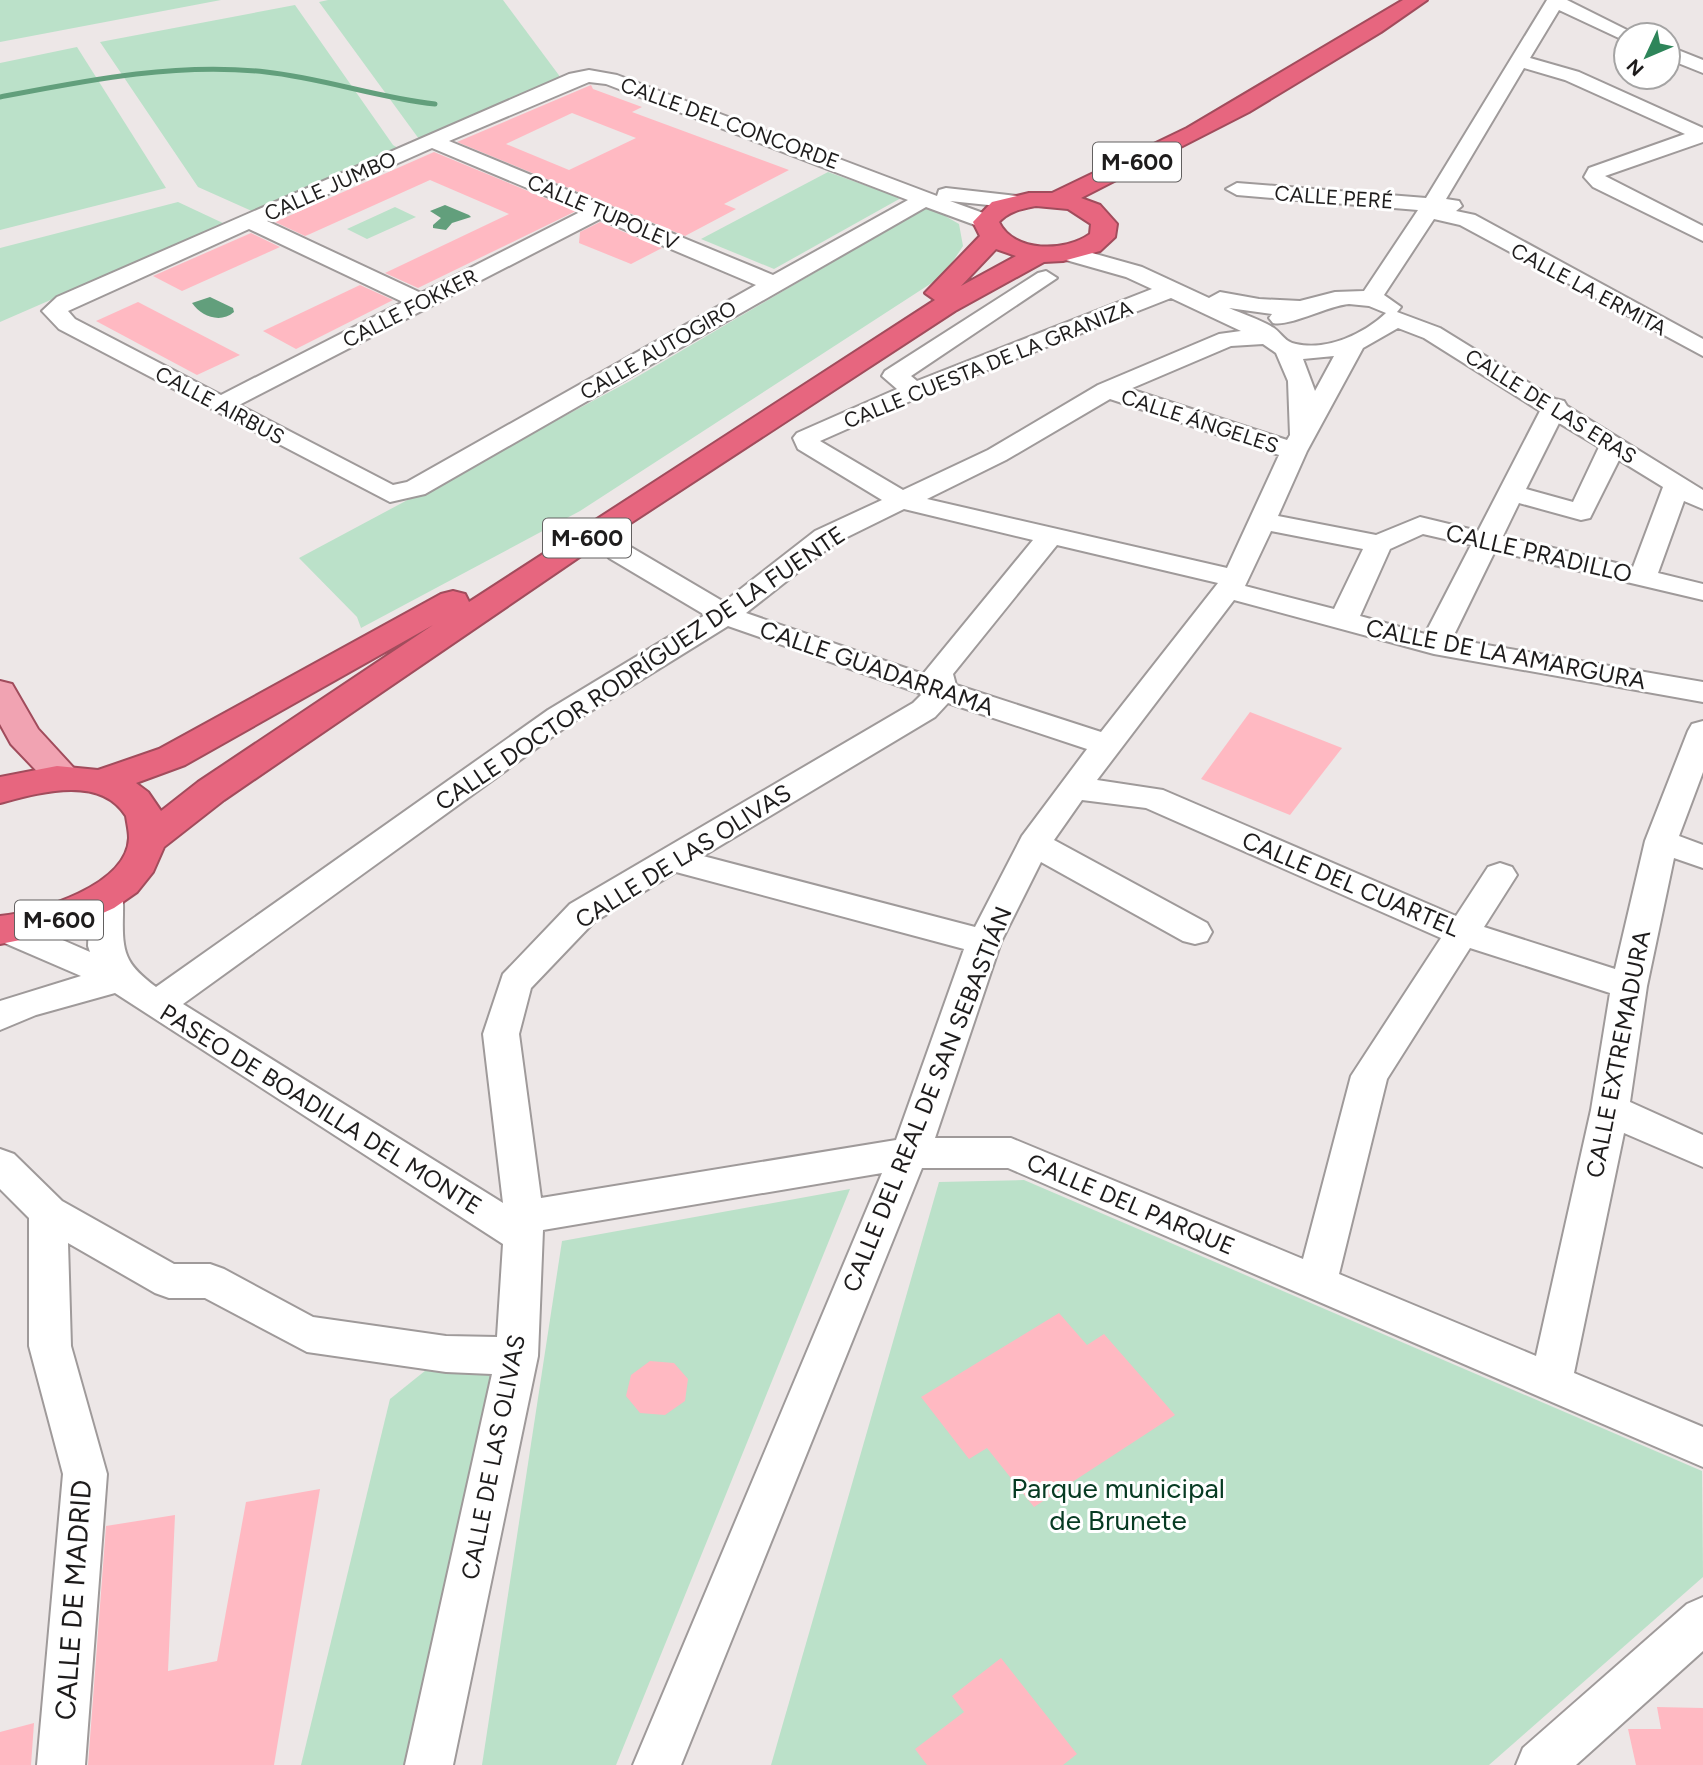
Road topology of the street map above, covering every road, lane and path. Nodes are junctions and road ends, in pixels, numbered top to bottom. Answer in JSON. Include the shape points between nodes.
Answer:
{"nodes":[{"id":1,"x":1394,"y":0,"type":"edge"},
{"id":2,"x":1417,"y":0,"type":"edge"},
{"id":3,"x":1555,"y":1,"type":"edge"},
{"id":4,"x":1612,"y":28,"type":"edge"},
{"id":5,"x":1682,"y":58,"type":"edge"},
{"id":6,"x":1519,"y":61,"type":"junction"},
{"id":7,"x":1703,"y":67,"type":"edge"},
{"id":8,"x":610,"y":79,"type":"joint"},
{"id":9,"x":1270,"y":88,"type":"junction"},
{"id":10,"x":1216,"y":121,"type":"junction"},
{"id":11,"x":1703,"y":135,"type":"edge"},
{"id":12,"x":432,"y":141,"type":"junction"},
{"id":13,"x":849,"y":168,"type":"junction"},
{"id":14,"x":1237,"y":189,"type":"dead end"},
{"id":15,"x":924,"y":199,"type":"junction"},
{"id":16,"x":1056,"y":200,"type":"junction"},
{"id":17,"x":1017,"y":202,"type":"junction"},
{"id":18,"x":1432,"y":205,"type":"junction"},
{"id":19,"x":601,"y":210,"type":"junction"},
{"id":20,"x":1465,"y":218,"type":"junction"},
{"id":21,"x":249,"y":222,"type":"junction"},
{"id":22,"x":1101,"y":227,"type":"junction"},
{"id":23,"x":990,"y":230,"type":"junction"},
{"id":24,"x":1703,"y":234,"type":"edge"},
{"id":25,"x":1409,"y":240,"type":"junction"},
{"id":26,"x":1051,"y":261,"type":"junction"},
{"id":27,"x":774,"y":284,"type":"junction"},
{"id":28,"x":1171,"y":290,"type":"junction"},
{"id":29,"x":1370,"y":299,"type":"junction"},
{"id":30,"x":422,"y":302,"type":"junction"},
{"id":31,"x":1300,"y":308,"type":"junction"},
{"id":32,"x":54,"y":311,"type":"joint"},
{"id":33,"x":1395,"y":318,"type":"junction"},
{"id":34,"x":1274,"y":340,"type":"junction"},
{"id":35,"x":1353,"y":344,"type":"junction"},
{"id":36,"x":1703,"y":349,"type":"edge"},
{"id":37,"x":915,"y":390,"type":"junction"},
{"id":38,"x":1107,"y":390,"type":"junction"},
{"id":39,"x":220,"y":405,"type":"junction"},
{"id":40,"x":1555,"y":406,"type":"junction"},
{"id":41,"x":806,"y":438,"type":"joint"},
{"id":42,"x":1613,"y":443,"type":"junction"},
{"id":43,"x":1297,"y":447,"type":"junction"},
{"id":44,"x":1677,"y":484,"type":"junction"},
{"id":45,"x":1511,"y":493,"type":"junction"},
{"id":46,"x":390,"y":494,"type":"joint"},
{"id":47,"x":1703,"y":500,"type":"edge"},
{"id":48,"x":903,"y":501,"type":"junction"},
{"id":49,"x":1264,"y":521,"type":"junction"},
{"id":50,"x":1051,"y":535,"type":"junction"},
{"id":51,"x":1487,"y":540,"type":"junction"},
{"id":52,"x":1379,"y":544,"type":"junction"},
{"id":53,"x":619,"y":552,"type":"dead end"},
{"id":54,"x":1643,"y":577,"type":"junction"},
{"id":55,"x":1232,"y":584,"type":"junction"},
{"id":56,"x":1703,"y":592,"type":"edge"},
{"id":57,"x":725,"y":615,"type":"junction"},
{"id":58,"x":1343,"y":621,"type":"junction"},
{"id":59,"x":1434,"y":645,"type":"junction"},
{"id":60,"x":942,"y":691,"type":"junction"},
{"id":61,"x":0,"y":692,"type":"edge"},
{"id":62,"x":1703,"y":692,"type":"edge"},
{"id":63,"x":1703,"y":730,"type":"edge"},
{"id":64,"x":1107,"y":745,"type":"junction"},
{"id":65,"x":64,"y":777,"type":"junction"},
{"id":66,"x":100,"y":782,"type":"junction"},
{"id":67,"x":1074,"y":788,"type":"junction"},
{"id":68,"x":0,"y":791,"type":"edge"},
{"id":69,"x":1661,"y":841,"type":"junction"},
{"id":70,"x":146,"y":842,"type":"junction"},
{"id":71,"x":1034,"y":844,"type":"junction"},
{"id":72,"x":1703,"y":857,"type":"edge"},
{"id":73,"x":670,"y":859,"type":"junction"},
{"id":74,"x":1500,"y":875,"type":"dead end"},
{"id":75,"x":107,"y":896,"type":"junction"},
{"id":76,"x":3,"y":930,"type":"edge"},
{"id":77,"x":1195,"y":932,"type":"dead end"},
{"id":78,"x":1465,"y":934,"type":"junction"},
{"id":79,"x":984,"y":942,"type":"junction"},
{"id":80,"x":120,"y":979,"type":"junction"},
{"id":81,"x":1629,"y":986,"type":"junction"},
{"id":82,"x":156,"y":1005,"type":"junction"},
{"id":83,"x":0,"y":1017,"type":"edge"},
{"id":84,"x":1610,"y":1110,"type":"junction"},
{"id":85,"x":1703,"y":1152,"type":"edge"},
{"id":86,"x":908,"y":1153,"type":"junction"},
{"id":87,"x":0,"y":1165,"type":"edge"},
{"id":88,"x":48,"y":1212,"type":"junction"},
{"id":89,"x":525,"y":1227,"type":"junction"},
{"id":90,"x":1317,"y":1283,"type":"junction"},
{"id":91,"x":517,"y":1356,"type":"junction"},
{"id":92,"x":1551,"y":1382,"type":"junction"},
{"id":93,"x":1703,"y":1447,"type":"edge"},
{"id":94,"x":1703,"y":1620,"type":"edge"},
{"id":95,"x":61,"y":1765,"type":"edge"},
{"id":96,"x":429,"y":1765,"type":"edge"},
{"id":97,"x":657,"y":1765,"type":"edge"},
{"id":98,"x":1540,"y":1765,"type":"edge"}],
"edges":[{"from":1,"to":9,"type":"highway"},
{"from":2,"to":9,"type":"highway","number":"M-600"},
{"from":3,"to":4,"type":"street"},
{"from":3,"to":6,"type":"street"},
{"from":5,"to":7,"type":"street"},
{"from":6,"to":11,"type":"street","via":[[1572,76]]},
{"from":6,"to":18,"type":"street"},
{"from":8,"to":12,"type":"street","name":"CALLE JUMBO","via":[[576,78]]},
{"from":8,"to":13,"type":"street","name":"CALLE DEL CONCORDE"},
{"from":9,"to":10,"type":"highway","number":"M-600"},
{"from":10,"to":16,"type":"highway","number":"M-600"},
{"from":10,"to":22,"type":"highway","number":"M-600","via":[[1123,191]]},
{"from":11,"to":24,"type":"street","via":[[1596,172],[1594,177]]},
{"from":12,"to":19,"type":"street","name":"CALLE TUPOLEV"},
{"from":12,"to":21,"type":"street","name":"CALLE JUMBO"},
{"from":13,"to":15,"type":"street","name":"CALLE DEL CONCORDE"},
{"from":13,"to":17,"type":"street","name":"CALLE DEL CONCORDE","via":[[955,196]]},
{"from":14,"to":18,"type":"street","name":"CALLE PERÉ"},
{"from":15,"to":23,"type":"street","name":"CALLE DEL CONCORDE"},
{"from":15,"to":27,"type":"street","name":"CALLE AUTOGIRO"},
{"from":16,"to":17,"type":"highway","number":"M-600"},
{"from":16,"to":22,"type":"highway","number":"M-600","via":[[1074,204]]},
{"from":17,"to":23,"type":"highway","number":"M-600","via":[[991,214]]},
{"from":18,"to":20,"type":"street","name":"CALLE LA ERMITA"},
{"from":18,"to":20,"type":"street","name":"CALLE LA ERMITA","via":[[1454,225]]},
{"from":18,"to":25,"type":"street"},
{"from":19,"to":27,"type":"street","name":"CALLE TUPOLEV"},
{"from":19,"to":30,"type":"street","name":"CALLE FOKKER"},
{"from":20,"to":25,"type":"street"},
{"from":20,"to":36,"type":"street","name":"CALLE LA ERMITA"},
{"from":21,"to":30,"type":"street"},
{"from":21,"to":32,"type":"street","name":"CALLE JUMBO","via":[[65,302]]},
{"from":22,"to":26,"type":"highway","number":"M-600","via":[[1094,244]]},
{"from":22,"to":31,"type":"street","via":[[1125,258],[1192,291],[1236,303]]},
{"from":23,"to":26,"type":"highway","via":[[1004,245]]},
{"from":23,"to":66,"type":"highway","number":"M-600","via":[[973,261],[921,308],[638,494],[172,757]]},
{"from":25,"to":29,"type":"street"},
{"from":26,"to":28,"type":"street","via":[[1107,262]]},
{"from":26,"to":37,"type":"street","via":[[894,376]]},
{"from":26,"to":70,"type":"highway","number":"M-600","via":[[946,305],[586,538],[211,790]]},
{"from":27,"to":46,"type":"street","name":"CALLE AUTOGIRO","via":[[416,488]]},
{"from":28,"to":34,"type":"street"},
{"from":28,"to":37,"type":"street","name":"CALLE CUESTA DE LA GRANIZA"},
{"from":29,"to":31,"type":"street","via":[[1340,299]]},
{"from":29,"to":33,"type":"street","name":"CALLE DE LAS ERAS","via":[[1384,303]]},
{"from":30,"to":39,"type":"street","name":"CALLE FOKKER"},
{"from":31,"to":34,"type":"street","via":[[1280,319]]},
{"from":32,"to":39,"type":"street","name":"CALLE AIRBUS","via":[[67,324]]},
{"from":33,"to":35,"type":"street","name":"CALLE DOCTOR RODRÍGUEZ DE LA FUENTE","via":[[1388,328]]},
{"from":33,"to":40,"type":"street","name":"CALLE DE LAS ERAS","via":[[1432,333]]},
{"from":34,"to":35,"type":"street","name":"CALLE DOCTOR RODRÍGUEZ DE LA FUENTE","via":[[1309,352]]},
{"from":34,"to":38,"type":"street","name":"CALLE DOCTOR RODRÍGUEZ DE LA FUENTE","via":[[1227,339]]},
{"from":34,"to":43,"type":"street","name":"CALLE DEL REAL DE SAN SEBASTIÁN","via":[[1300,371],[1304,384]]},
{"from":35,"to":43,"type":"street","name":"CALLE DEL REAL DE SAN SEBASTIÁN"},
{"from":37,"to":41,"type":"street","name":"CALLE CUESTA DE LA GRANIZA"},
{"from":38,"to":43,"type":"street","name":"CALLE ÁNGELES"},
{"from":38,"to":48,"type":"street","name":"CALLE DOCTOR RODRÍGUEZ DE LA FUENTE","via":[[997,455]]},
{"from":39,"to":46,"type":"street","name":"CALLE AIRBUS"},
{"from":40,"to":42,"type":"street","name":"CALLE DE LAS ERAS"},
{"from":40,"to":45,"type":"street"},
{"from":41,"to":48,"type":"street","name":"CALLE DE LA AMARGURA","via":[[807,444]]},
{"from":42,"to":44,"type":"street","name":"CALLE DE LAS ERAS"},
{"from":42,"to":45,"type":"street","via":[[1581,512]]},
{"from":43,"to":49,"type":"street","name":"CALLE DEL REAL DE SAN SEBASTIÁN"},
{"from":44,"to":47,"type":"street","name":"CALLE DE LAS ERAS"},
{"from":44,"to":54,"type":"street"},
{"from":45,"to":51,"type":"street"},
{"from":48,"to":50,"type":"street","name":"CALLE DE LA AMARGURA"},
{"from":48,"to":57,"type":"street","name":"CALLE DOCTOR RODRÍGUEZ DE LA FUENTE","via":[[825,537]]},
{"from":49,"to":52,"type":"street"},
{"from":49,"to":55,"type":"street","name":"CALLE DEL REAL DE SAN SEBASTIÁN"},
{"from":50,"to":55,"type":"street","name":"CALLE DE LA AMARGURA"},
{"from":50,"to":60,"type":"street","via":[[938,673]]},
{"from":51,"to":52,"type":"street","name":"CALLE PRADILLO","via":[[1420,525]]},
{"from":51,"to":54,"type":"street","name":"CALLE PRADILLO"},
{"from":51,"to":59,"type":"street"},
{"from":52,"to":58,"type":"street"},
{"from":53,"to":57,"type":"street","name":"CALLE GUADARRAMA"},
{"from":54,"to":56,"type":"street","name":"CALLE PRADILLO"},
{"from":55,"to":58,"type":"street","name":"CALLE DE LA AMARGURA"},
{"from":55,"to":64,"type":"street","name":"CALLE DEL REAL DE SAN SEBASTIÁN"},
{"from":57,"to":60,"type":"street","name":"CALLE GUADARRAMA"},
{"from":57,"to":82,"type":"street","name":"CALLE DOCTOR RODRÍGUEZ DE LA FUENTE","via":[[559,716]]},
{"from":58,"to":59,"type":"street","name":"CALLE DE LA AMARGURA"},
{"from":59,"to":62,"type":"street","name":"CALLE DE LA AMARGURA"},
{"from":60,"to":64,"type":"street","name":"CALLE GUADARRAMA"},
{"from":60,"to":73,"type":"street","name":"CALLE DE LAS OLIVAS","via":[[924,710]]},
{"from":61,"to":65,"type":"main road","via":[[24,736]]},
{"from":63,"to":69,"type":"street","name":"CALLE EXTREMADURA"},
{"from":64,"to":67,"type":"street","name":"CALLE DEL REAL DE SAN SEBASTIÁN"},
{"from":65,"to":66,"type":"highway","number":"M-600"},
{"from":65,"to":68,"type":"highway","number":"M-600"},
{"from":66,"to":70,"type":"highway","number":"M-600","via":[[128,795],[145,816]]},
{"from":67,"to":71,"type":"street","name":"CALLE DEL REAL DE SAN SEBASTIÁN"},
{"from":67,"to":78,"type":"street","name":"CALLE DEL CUARTEL","via":[[1152,798]]},
{"from":69,"to":72,"type":"street"},
{"from":69,"to":81,"type":"street","name":"CALLE EXTREMADURA"},
{"from":70,"to":75,"type":"highway","number":"M-600","via":[[126,879]]},
{"from":71,"to":77,"type":"street"},
{"from":71,"to":79,"type":"street","name":"CALLE DEL REAL DE SAN SEBASTIÁN"},
{"from":73,"to":79,"type":"street"},
{"from":73,"to":89,"type":"street","name":"CALLE DE LAS OLIVAS","via":[[582,913],[515,983],[501,1034]]},
{"from":74,"to":78,"type":"street"},
{"from":75,"to":76,"type":"highway","number":"M-600","via":[[60,920]]},
{"from":75,"to":80,"type":"street","name":"PASEO DE BOADILLA DEL MONTE","via":[[105,946]]},
{"from":76,"to":80,"type":"street","name":"PASEO DE BOADILLA DEL MONTE"},
{"from":78,"to":81,"type":"street","name":"CALLE DEL CUARTEL"},
{"from":78,"to":90,"type":"street","via":[[1369,1076]]},
{"from":79,"to":86,"type":"street","name":"CALLE DEL REAL DE SAN SEBASTIÁN","via":[[930,1103]]},
{"from":80,"to":82,"type":"street","name":"PASEO DE BOADILLA DEL MONTE"},
{"from":80,"to":83,"type":"street","via":[[26,1004]]},
{"from":81,"to":84,"type":"street","name":"CALLE EXTREMADURA"},
{"from":82,"to":89,"type":"street","name":"PASEO DE BOADILLA DEL MONTE"},
{"from":84,"to":85,"type":"street"},
{"from":84,"to":92,"type":"street","name":"CALLE EXTREMADURA"},
{"from":86,"to":89,"type":"street","name":"CALLE DEL PARQUE"},
{"from":86,"to":90,"type":"street","name":"CALLE DEL PARQUE","via":[[1011,1153]]},
{"from":86,"to":97,"type":"street","name":"CALLE DEL REAL DE SAN SEBASTIÁN"},
{"from":87,"to":88,"type":"street"},
{"from":88,"to":91,"type":"street","via":[[169,1281],[210,1281],[307,1334],[446,1354]]},
{"from":88,"to":95,"type":"street","name":"CALLE DE MADRID","via":[[50,1346],[85,1475]]},
{"from":89,"to":91,"type":"street","name":"CALLE DE LAS OLIVAS"},
{"from":90,"to":92,"type":"street","name":"CALLE DEL PARQUE"},
{"from":91,"to":96,"type":"street","name":"CALLE DE LAS OLIVAS"},
{"from":92,"to":93,"type":"street","name":"CALLE DEL PARQUE"},
{"from":94,"to":98,"type":"street"}]}
